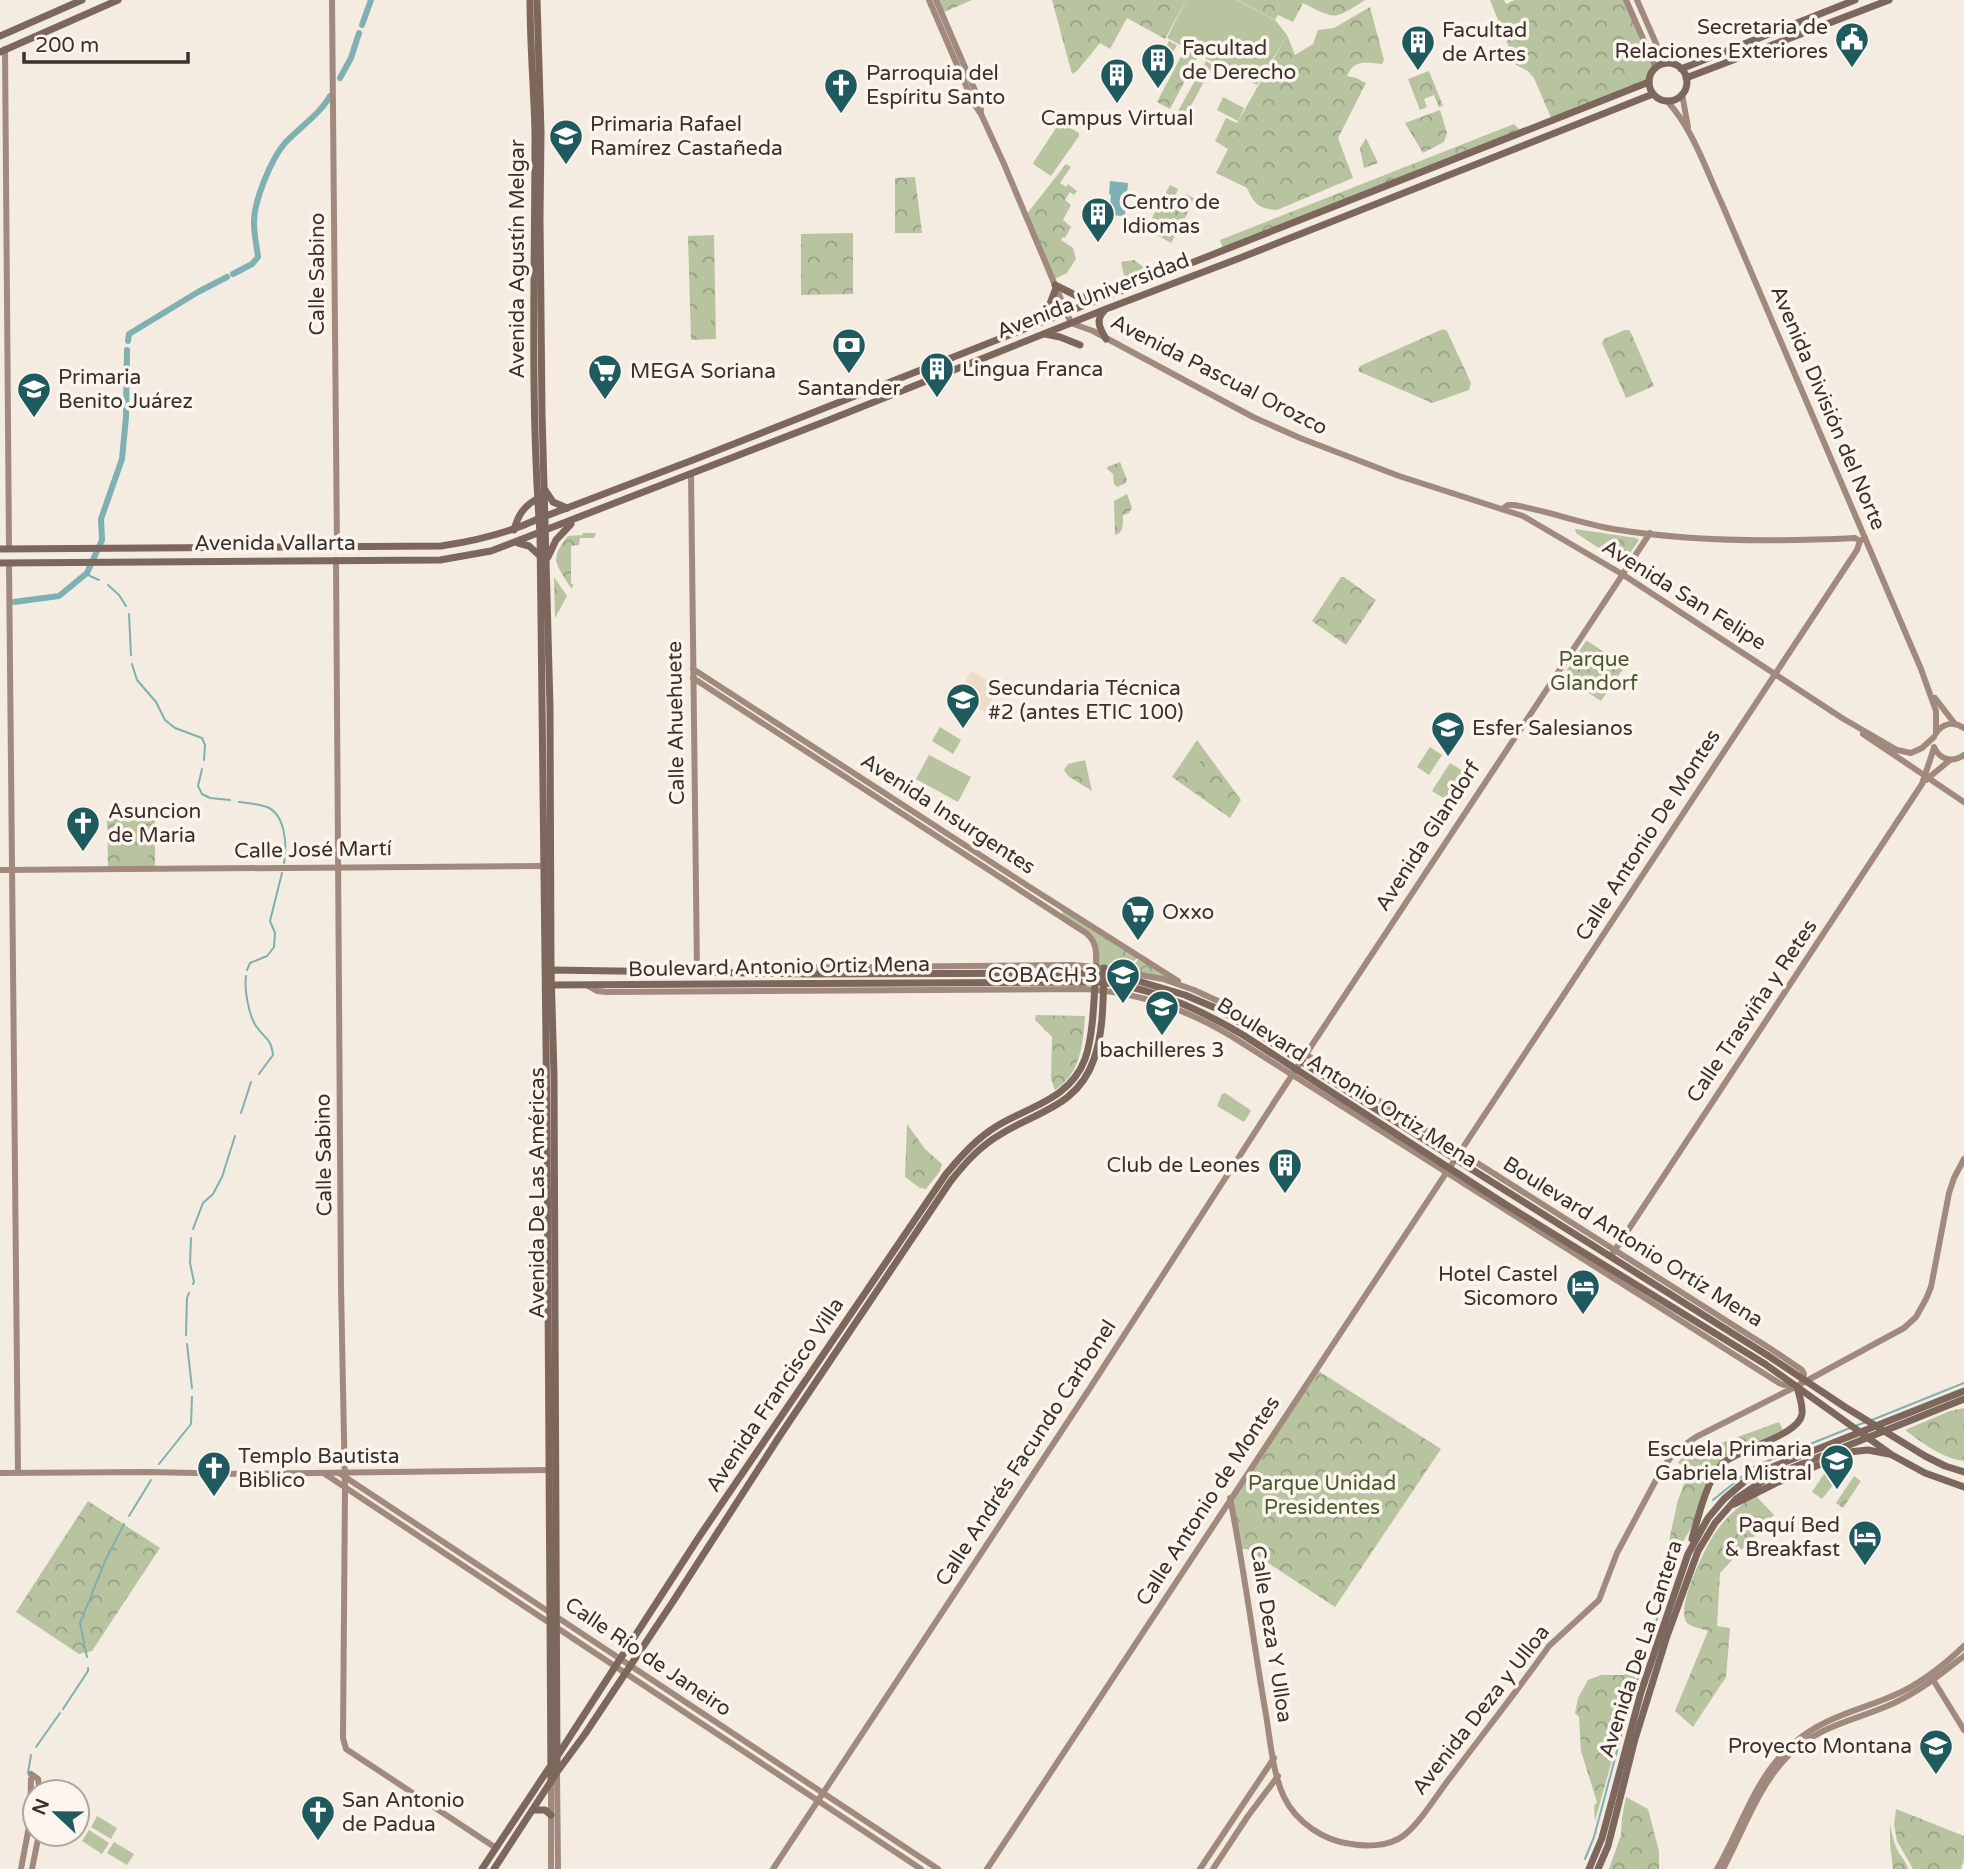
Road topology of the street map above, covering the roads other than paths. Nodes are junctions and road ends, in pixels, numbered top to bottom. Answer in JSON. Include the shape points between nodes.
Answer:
{"nodes":[{"id":1,"x":82,"y":0,"type":"edge"},
{"id":2,"x":118,"y":0,"type":"edge"},
{"id":3,"x":332,"y":0,"type":"edge"},
{"id":4,"x":530,"y":0,"type":"edge"},
{"id":5,"x":537,"y":0,"type":"edge"},
{"id":6,"x":929,"y":0,"type":"edge"},
{"id":7,"x":936,"y":0,"type":"edge"},
{"id":8,"x":1626,"y":0,"type":"edge"},
{"id":9,"x":1637,"y":0,"type":"edge"},
{"id":10,"x":1855,"y":0,"type":"edge"},
{"id":11,"x":1889,"y":0,"type":"edge"},
{"id":12,"x":0,"y":36,"type":"edge"},
{"id":13,"x":3,"y":50,"type":"edge"},
{"id":14,"x":1665,"y":64,"type":"junction"},
{"id":15,"x":1656,"y":68,"type":"junction"},
{"id":16,"x":1681,"y":69,"type":"junction"},
{"id":17,"x":1686,"y":78,"type":"junction"},
{"id":18,"x":1649,"y":82,"type":"junction"},
{"id":19,"x":1653,"y":94,"type":"junction"},
{"id":20,"x":1682,"y":94,"type":"junction"},
{"id":21,"x":1667,"y":101,"type":"junction"},
{"id":22,"x":981,"y":114,"type":"junction"},
{"id":23,"x":1692,"y":139,"type":"junction"},
{"id":24,"x":1055,"y":286,"type":"junction"},
{"id":25,"x":1096,"y":300,"type":"junction"},
{"id":26,"x":1106,"y":309,"type":"junction"},
{"id":27,"x":1066,"y":312,"type":"junction"},
{"id":28,"x":1039,"y":322,"type":"junction"},
{"id":29,"x":1071,"y":323,"type":"junction"},
{"id":30,"x":1044,"y":334,"type":"junction"},
{"id":31,"x":1106,"y":339,"type":"junction"},
{"id":32,"x":1080,"y":345,"type":"dead end"},
{"id":33,"x":691,"y":473,"type":"junction"},
{"id":34,"x":543,"y":487,"type":"junction"},
{"id":35,"x":537,"y":499,"type":"junction"},
{"id":36,"x":568,"y":508,"type":"junction"},
{"id":37,"x":1502,"y":509,"type":"junction"},
{"id":38,"x":541,"y":518,"type":"junction"},
{"id":39,"x":577,"y":519,"type":"junction"},
{"id":40,"x":514,"y":530,"type":"junction"},
{"id":41,"x":543,"y":532,"type":"junction"},
{"id":42,"x":1650,"y":533,"type":"junction"},
{"id":43,"x":1862,"y":539,"type":"junction"},
{"id":44,"x":517,"y":542,"type":"junction"},
{"id":45,"x":337,"y":547,"type":"junction"},
{"id":46,"x":0,"y":549,"type":"edge"},
{"id":47,"x":9,"y":549,"type":"junction"},
{"id":48,"x":543,"y":559,"type":"junction"},
{"id":49,"x":337,"y":560,"type":"junction"},
{"id":50,"x":0,"y":563,"type":"edge"},
{"id":51,"x":9,"y":563,"type":"junction"},
{"id":52,"x":1622,"y":574,"type":"junction"},
{"id":53,"x":693,"y":669,"type":"junction"},
{"id":54,"x":1775,"y":673,"type":"junction"},
{"id":55,"x":693,"y":678,"type":"junction"},
{"id":56,"x":1930,"y":691,"type":"junction"},
{"id":57,"x":1842,"y":718,"type":"junction"},
{"id":58,"x":1961,"y":726,"type":"edge"},
{"id":59,"x":1935,"y":735,"type":"junction"},
{"id":60,"x":1934,"y":748,"type":"junction"},
{"id":61,"x":1964,"y":756,"type":"edge"},
{"id":62,"x":1950,"y":760,"type":"junction"},
{"id":63,"x":1925,"y":779,"type":"junction"},
{"id":64,"x":1964,"y":802,"type":"edge"},
{"id":65,"x":543,"y":866,"type":"junction"},
{"id":66,"x":338,"y":868,"type":"junction"},
{"id":67,"x":0,"y":870,"type":"edge"},
{"id":68,"x":12,"y":870,"type":"junction"},
{"id":69,"x":570,"y":971,"type":"junction"},
{"id":70,"x":547,"y":972,"type":"junction"},
{"id":71,"x":697,"y":972,"type":"junction"},
{"id":72,"x":756,"y":974,"type":"junction"},
{"id":73,"x":1101,"y":980,"type":"junction"},
{"id":74,"x":548,"y":985,"type":"junction"},
{"id":75,"x":571,"y":986,"type":"junction"},
{"id":76,"x":588,"y":986,"type":"junction"},
{"id":77,"x":1186,"y":986,"type":"junction"},
{"id":78,"x":1299,"y":1065,"type":"junction"},
{"id":79,"x":1457,"y":1156,"type":"junction"},
{"id":80,"x":1964,"y":1159,"type":"edge"},
{"id":81,"x":1447,"y":1170,"type":"junction"},
{"id":82,"x":1612,"y":1254,"type":"junction"},
{"id":83,"x":1799,"y":1383,"type":"junction"},
{"id":84,"x":1964,"y":1391,"type":"edge"},
{"id":85,"x":1962,"y":1401,"type":"edge"},
{"id":86,"x":1892,"y":1455,"type":"junction"},
{"id":87,"x":1964,"y":1469,"type":"edge"},
{"id":88,"x":552,"y":1470,"type":"junction"},
{"id":89,"x":0,"y":1473,"type":"edge"},
{"id":90,"x":18,"y":1473,"type":"junction"},
{"id":91,"x":325,"y":1474,"type":"junction"},
{"id":92,"x":343,"y":1475,"type":"junction"},
{"id":93,"x":1964,"y":1487,"type":"edge"},
{"id":94,"x":345,"y":1488,"type":"junction"},
{"id":95,"x":1230,"y":1498,"type":"junction"},
{"id":96,"x":1730,"y":1505,"type":"junction"},
{"id":97,"x":1688,"y":1554,"type":"junction"},
{"id":98,"x":553,"y":1615,"type":"junction"},
{"id":99,"x":553,"y":1626,"type":"junction"},
{"id":100,"x":1964,"y":1646,"type":"edge"},
{"id":101,"x":1964,"y":1656,"type":"edge"},
{"id":102,"x":620,"y":1659,"type":"junction"},
{"id":103,"x":631,"y":1666,"type":"junction"},
{"id":104,"x":615,"y":1667,"type":"junction"},
{"id":105,"x":625,"y":1673,"type":"junction"},
{"id":106,"x":1932,"y":1678,"type":"junction"},
{"id":107,"x":1964,"y":1730,"type":"edge"},
{"id":108,"x":557,"y":1756,"type":"junction"},
{"id":109,"x":1274,"y":1758,"type":"junction"},
{"id":110,"x":551,"y":1766,"type":"junction"},
{"id":111,"x":557,"y":1772,"type":"junction"},
{"id":112,"x":1278,"y":1776,"type":"junction"},
{"id":113,"x":551,"y":1782,"type":"junction"},
{"id":114,"x":823,"y":1794,"type":"junction"},
{"id":115,"x":818,"y":1801,"type":"junction"},
{"id":116,"x":532,"y":1811,"type":"junction"},
{"id":117,"x":551,"y":1815,"type":"junction"},
{"id":118,"x":25,"y":1848,"type":"edge"},
{"id":119,"x":37,"y":1848,"type":"edge"},
{"id":120,"x":496,"y":1848,"type":"junction"},
{"id":121,"x":21,"y":1869,"type":"edge"},
{"id":122,"x":33,"y":1869,"type":"edge"},
{"id":123,"x":482,"y":1869,"type":"edge"},
{"id":124,"x":494,"y":1869,"type":"edge"},
{"id":125,"x":551,"y":1869,"type":"edge"},
{"id":126,"x":558,"y":1869,"type":"edge"},
{"id":127,"x":773,"y":1869,"type":"edge"},
{"id":128,"x":921,"y":1869,"type":"edge"},
{"id":129,"x":938,"y":1869,"type":"edge"},
{"id":130,"x":987,"y":1869,"type":"edge"},
{"id":131,"x":1200,"y":1869,"type":"edge"},
{"id":132,"x":1213,"y":1869,"type":"edge"},
{"id":133,"x":1589,"y":1869,"type":"edge"},
{"id":134,"x":1598,"y":1869,"type":"edge"},
{"id":135,"x":1717,"y":1869,"type":"edge"},
{"id":136,"x":1723,"y":1869,"type":"edge"}],
"edges":[{"from":1,"to":12,"type":"main road"},
{"from":2,"to":13,"type":"main road"},
{"from":3,"to":45,"type":"main road","name":"Calle Sabino"},
{"from":4,"to":35,"type":"main road","name":"Avenida Agustín Melgar"},
{"from":5,"to":34,"type":"main road","name":"Avenida Agustín Melgar"},
{"from":6,"to":22,"type":"main road"},
{"from":7,"to":22,"type":"main road"},
{"from":8,"to":15,"type":"main road"},
{"from":9,"to":14,"type":"main road"},
{"from":10,"to":16,"type":"main road"},
{"from":11,"to":17,"type":"main road"},
{"from":13,"to":47,"type":"main road"},
{"from":14,"to":15,"type":"main road"},
{"from":14,"to":16,"type":"main road"},
{"from":15,"to":18,"type":"main road"},
{"from":16,"to":17,"type":"main road"},
{"from":17,"to":20,"type":"main road"},
{"from":18,"to":19,"type":"main road"},
{"from":18,"to":25,"type":"main road","name":"Avenida Universidad"},
{"from":19,"to":21,"type":"main road"},
{"from":19,"to":26,"type":"main road","name":"Avenida Universidad"},
{"from":20,"to":21,"type":"main road"},
{"from":20,"to":23,"type":"main road","name":"Avenida División del Norte"},
{"from":21,"to":23,"type":"main road","name":"Avenida División del Norte"},
{"from":22,"to":24,"type":"main road"},
{"from":23,"to":43,"type":"main road","name":"Avenida División del Norte"},
{"from":24,"to":25,"type":"main road"},
{"from":24,"to":27,"type":"main road"},
{"from":24,"to":28,"type":"main road"},
{"from":25,"to":27,"type":"main road","name":"Avenida Universidad"},
{"from":26,"to":29,"type":"main road","name":"Avenida Universidad"},
{"from":26,"to":31,"type":"main road","via":[[1099,324]]},
{"from":27,"to":28,"type":"main road","name":"Avenida Universidad"},
{"from":27,"to":29,"type":"main road"},
{"from":28,"to":36,"type":"main road","name":"Avenida Universidad"},
{"from":29,"to":30,"type":"main road","name":"Avenida Universidad"},
{"from":29,"to":31,"type":"main road","name":"Avenida Pascual Orozco"},
{"from":30,"to":32,"type":"main road"},
{"from":30,"to":33,"type":"main road","name":"Avenida Universidad"},
{"from":31,"to":37,"type":"main road","name":"Avenida Pascual Orozco","via":[[1300,438]]},
{"from":33,"to":39,"type":"main road","name":"Avenida Universidad"},
{"from":33,"to":53,"type":"main road","name":"Calle Ahuehuete"},
{"from":34,"to":36,"type":"main road","via":[[553,502]]},
{"from":34,"to":38,"type":"main road","name":"Avenida Agustín Melgar"},
{"from":35,"to":38,"type":"main road","name":"Avenida Agustín Melgar"},
{"from":35,"to":40,"type":"main road","via":[[525,507]]},
{"from":36,"to":38,"type":"main road","name":"Avenida Universidad"},
{"from":37,"to":42,"type":"main road","name":"Avenida Pascual Orozco","via":[[1514,505]]},
{"from":37,"to":52,"type":"main road","name":"Avenida San Felipe","via":[[1523,516]]},
{"from":38,"to":40,"type":"main road","name":"Avenida Vallarta"},
{"from":38,"to":41,"type":"main road","name":"Avenida De Las Américas"},
{"from":39,"to":41,"type":"main road","name":"Avenida Universidad"},
{"from":39,"to":48,"type":"main road"},
{"from":40,"to":45,"type":"main road","name":"Avenida Vallarta","via":[[441,546]]},
{"from":41,"to":44,"type":"main road","name":"Avenida Vallarta"},
{"from":41,"to":48,"type":"main road","name":"Avenida De Las Américas"},
{"from":42,"to":43,"type":"main road","name":"Avenida Pascual Orozco","via":[[1791,542]]},
{"from":42,"to":52,"type":"main road","name":"Avenida Glandorf"},
{"from":43,"to":54,"type":"main road","name":"Calle Antonio De Montes"},
{"from":43,"to":56,"type":"main road","name":"Avenida División del Norte"},
{"from":44,"to":48,"type":"main road"},
{"from":44,"to":49,"type":"main road","name":"Avenida Vallarta","via":[[440,560]]},
{"from":45,"to":47,"type":"main road","name":"Avenida Vallarta"},
{"from":46,"to":47,"type":"main road","name":"Avenida Vallarta"},
{"from":48,"to":65,"type":"main road","name":"Avenida De Las Américas"},
{"from":48,"to":70,"type":"main road","name":"Avenida De Las Américas","via":[[550,701]]},
{"from":49,"to":51,"type":"main road","name":"Avenida Vallarta"},
{"from":49,"to":66,"type":"main road","name":"Calle Sabino"},
{"from":50,"to":51,"type":"main road","name":"Avenida Vallarta"},
{"from":51,"to":68,"type":"main road"},
{"from":52,"to":54,"type":"main road","name":"Avenida San Felipe"},
{"from":52,"to":78,"type":"main road","name":"Avenida Glandorf"},
{"from":53,"to":55,"type":"main road","name":"Calle Ahuehuete"},
{"from":53,"to":77,"type":"main road","name":"Avenida Insurgentes"},
{"from":54,"to":57,"type":"main road","name":"Avenida San Felipe"},
{"from":54,"to":79,"type":"main road","name":"Calle Antonio De Montes"},
{"from":55,"to":71,"type":"main road","name":"Calle Ahuehuete"},
{"from":55,"to":73,"type":"main road","name":"Avenida Insurgentes","via":[[1086,933],[1096,945]]},
{"from":56,"to":58,"type":"main road","name":"Avenida División del Norte"},
{"from":56,"to":59,"type":"main road","name":"Avenida División del Norte","via":[[1936,711]]},
{"from":57,"to":59,"type":"main road","name":"Avenida San Felipe","via":[[1906,753],[1918,750]]},
{"from":57,"to":63,"type":"main road","name":"Avenida San Felipe"},
{"from":58,"to":59,"type":"main road","via":[[1944,725]]},
{"from":59,"to":60,"type":"main road","name":"Avenida División del Norte"},
{"from":60,"to":62,"type":"main road"},
{"from":60,"to":63,"type":"main road","name":"Calle Trasviña y Retes"},
{"from":61,"to":62,"type":"main road","name":"Calle Trasviña y Retes"},
{"from":62,"to":63,"type":"main road","name":"Calle Trasviña y Retes"},
{"from":63,"to":64,"type":"main road","name":"Avenida San Felipe"},
{"from":63,"to":82,"type":"main road","name":"Calle Trasviña y Retes"},
{"from":65,"to":66,"type":"main road","name":"Calle José Martí"},
{"from":65,"to":70,"type":"main road","name":"Avenida De Las Américas"},
{"from":66,"to":68,"type":"main road","name":"Calle José Martí"},
{"from":66,"to":92,"type":"main road","name":"Calle Sabino"},
{"from":67,"to":68,"type":"main road","name":"Calle José Martí"},
{"from":68,"to":90,"type":"main road"},
{"from":69,"to":70,"type":"main road","name":"Boulevard Antonio Ortiz Mena"},
{"from":69,"to":71,"type":"main road","name":"Boulevard Antonio Ortiz Mena"},
{"from":69,"to":75,"type":"main road"},
{"from":70,"to":74,"type":"main road","name":"Avenida De Las Américas"},
{"from":71,"to":72,"type":"main road","name":"Boulevard Antonio Ortiz Mena"},
{"from":72,"to":73,"type":"main road","name":"Boulevard Antonio Ortiz Mena"},
{"from":72,"to":73,"type":"main road","via":[[764,968],[1073,965]]},
{"from":73,"to":76,"type":"main road","name":"Boulevard Antonio Ortiz Mena"},
{"from":73,"to":76,"type":"main road","via":[[903,990],[606,992]]},
{"from":73,"to":77,"type":"main road","via":[[1151,976]]},
{"from":73,"to":78,"type":"main road","via":[[1206,1021]]},
{"from":73,"to":78,"type":"main road","name":"Boulevard Antonio Ortiz Mena","via":[[1202,1012]]},
{"from":73,"to":78,"type":"main road","name":"Boulevard Antonio Ortiz Mena","via":[[1143,982],[1200,1000],[1234,1018]]},
{"from":73,"to":102,"type":"main road","name":"Avenida Francisco Villa","via":[[1088,1049],[1073,1081],[1053,1098],[987,1133],[946,1174]]},
{"from":73,"to":103,"type":"main road","name":"Avenida Francisco Villa","via":[[1096,1052],[1082,1082],[1053,1108],[985,1144],[954,1176]]},
{"from":74,"to":75,"type":"main road","name":"Boulevard Antonio Ortiz Mena"},
{"from":74,"to":88,"type":"main road","name":"Avenida De Las Américas","via":[[554,1075]]},
{"from":75,"to":76,"type":"main road","name":"Boulevard Antonio Ortiz Mena"},
{"from":77,"to":78,"type":"main road","via":[[1231,1007]]},
{"from":78,"to":79,"type":"main road","name":"Boulevard Antonio Ortiz Mena","via":[[1365,1098]]},
{"from":78,"to":81,"type":"main road","name":"Boulevard Antonio Ortiz Mena"},
{"from":78,"to":114,"type":"main road","name":"Calle Andrés Facundo Carbonel"},
{"from":79,"to":81,"type":"main road","name":"Calle Antonio de Montes"},
{"from":79,"to":82,"type":"main road","name":"Boulevard Antonio Ortiz Mena"},
{"from":80,"to":83,"type":"main road","name":"Avenida Deza y Ulloa","via":[[1950,1193],[1931,1287],[1916,1317],[1894,1334]]},
{"from":81,"to":83,"type":"main road","name":"Boulevard Antonio Ortiz Mena","via":[[1690,1322]]},
{"from":81,"to":95,"type":"main road","name":"Calle Antonio de Montes"},
{"from":82,"to":83,"type":"main road","name":"Boulevard Antonio Ortiz Mena","via":[[1767,1355]]},
{"from":83,"to":86,"type":"main road","name":"Boulevard Antonio Ortiz Mena"},
{"from":83,"to":87,"type":"main road","name":"Boulevard Antonio Ortiz Mena","via":[[1925,1456]]},
{"from":83,"to":97,"type":"main road","via":[[1802,1411],[1798,1423],[1735,1455],[1717,1471]]},
{"from":83,"to":112,"type":"main road","name":"Avenida Deza y Ulloa","via":[[1704,1432],[1670,1457],[1617,1553],[1599,1600],[1549,1646],[1401,1837],[1389,1843],[1356,1845],[1324,1836],[1292,1810]]},
{"from":84,"to":97,"type":"main road","name":"Avenida De La Cantera","via":[[1784,1461],[1745,1481],[1716,1508]]},
{"from":85,"to":96,"type":"main road","name":"Avenida De La Cantera","via":[[1767,1478]]},
{"from":86,"to":93,"type":"main road","name":"Boulevard Antonio Ortiz Mena"},
{"from":86,"to":96,"type":"main road","via":[[1849,1452]]},
{"from":88,"to":92,"type":"main road"},
{"from":88,"to":98,"type":"main road","name":"Avenida De Las Américas"},
{"from":89,"to":90,"type":"main road"},
{"from":90,"to":91,"type":"main road"},
{"from":91,"to":92,"type":"main road"},
{"from":91,"to":94,"type":"main road","name":"Calle Río de Janeiro"},
{"from":92,"to":94,"type":"main road","name":"Calle Sabino"},
{"from":92,"to":98,"type":"main road","name":"Calle Río de Janeiro"},
{"from":94,"to":99,"type":"main road","name":"Calle Río de Janeiro"},
{"from":94,"to":120,"type":"main road","name":"Calle Sabino","via":[[342,1717],[346,1749]]},
{"from":95,"to":109,"type":"main road","name":"Calle Deza Y Ulloa"},
{"from":95,"to":130,"type":"main road","name":"Calle Antonio de Montes"},
{"from":96,"to":134,"type":"main road","name":"Avenida De La Cantera","via":[[1698,1552],[1667,1636]]},
{"from":97,"to":133,"type":"main road","name":"Avenida De La Cantera"},
{"from":98,"to":99,"type":"main road","name":"Avenida De Las Américas"},
{"from":98,"to":102,"type":"main road","name":"Calle Río de Janeiro"},
{"from":99,"to":104,"type":"main road","name":"Calle Río de Janeiro"},
{"from":99,"to":108,"type":"main road","name":"Avenida De Las Américas"},
{"from":99,"to":110,"type":"main road","name":"Avenida De Las Américas"},
{"from":100,"to":106,"type":"main road"},
{"from":101,"to":106,"type":"main road"},
{"from":102,"to":103,"type":"main road","name":"Calle Río de Janeiro"},
{"from":102,"to":104,"type":"main road","name":"Avenida Francisco Villa"},
{"from":103,"to":105,"type":"main road","name":"Avenida Francisco Villa"},
{"from":103,"to":114,"type":"main road","name":"Calle Río de Janeiro"},
{"from":104,"to":105,"type":"main road","name":"Calle Río de Janeiro"},
{"from":104,"to":108,"type":"main road","name":"Avenida Francisco Villa"},
{"from":105,"to":111,"type":"main road","name":"Avenida Francisco Villa"},
{"from":105,"to":115,"type":"main road","name":"Calle Río de Janeiro"},
{"from":106,"to":107,"type":"main road"},
{"from":106,"to":135,"type":"main road","via":[[1827,1721],[1790,1746],[1761,1782]]},
{"from":106,"to":136,"type":"main road","via":[[1892,1704],[1836,1723],[1789,1754],[1762,1792]]},
{"from":108,"to":110,"type":"main road","name":"Avenida Francisco Villa"},
{"from":108,"to":111,"type":"main road","name":"Avenida De Las Américas"},
{"from":109,"to":112,"type":"main road","name":"Calle Deza Y Ulloa"},
{"from":109,"to":131,"type":"main road"},
{"from":110,"to":113,"type":"main road","name":"Avenida De Las Américas"},
{"from":110,"to":120,"type":"main road","name":"Avenida Francisco Villa"},
{"from":111,"to":113,"type":"main road","name":"Avenida Francisco Villa"},
{"from":111,"to":126,"type":"main road","name":"Avenida De Las Américas"},
{"from":112,"to":132,"type":"main road"},
{"from":113,"to":116,"type":"main road","name":"Avenida Francisco Villa"},
{"from":113,"to":117,"type":"main road","name":"Avenida De Las Américas"},
{"from":114,"to":115,"type":"main road","name":"Calle Andrés Facundo Carbonel"},
{"from":114,"to":129,"type":"main road","name":"Calle Río de Janeiro"},
{"from":115,"to":127,"type":"main road","name":"Calle Andrés Facundo Carbonel"},
{"from":115,"to":128,"type":"main road","name":"Calle Río de Janeiro"},
{"from":116,"to":117,"type":"main road","via":[[545,1810]]},
{"from":116,"to":124,"type":"main road","name":"Avenida Francisco Villa"},
{"from":117,"to":125,"type":"main road","name":"Avenida De Las Américas"},
{"from":118,"to":121,"type":"main road"},
{"from":119,"to":122,"type":"main road"},
{"from":120,"to":123,"type":"main road","name":"Avenida Francisco Villa"}]}
